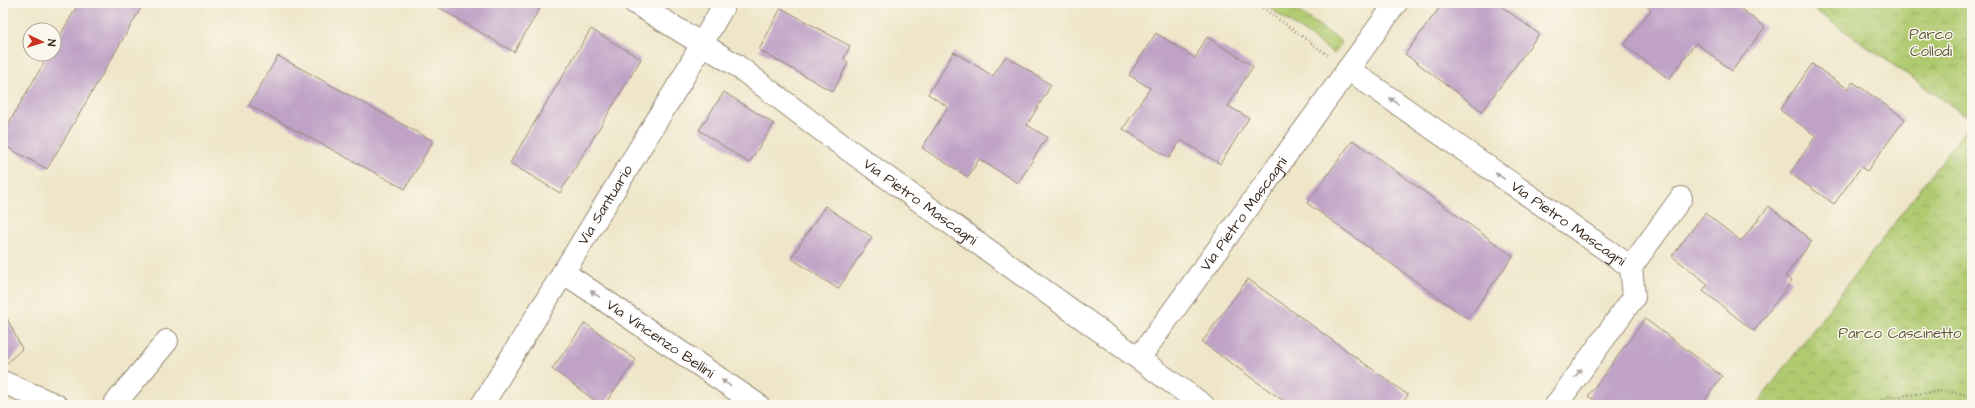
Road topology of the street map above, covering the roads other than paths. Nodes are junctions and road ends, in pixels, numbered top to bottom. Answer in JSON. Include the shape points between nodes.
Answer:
{"nodes":[{"id":1,"x":635,"y":3,"type":"edge"},
{"id":2,"x":725,"y":3,"type":"edge"},
{"id":3,"x":1396,"y":3,"type":"edge"},
{"id":4,"x":702,"y":43,"type":"junction"},
{"id":5,"x":1348,"y":69,"type":"junction"},
{"id":6,"x":1681,"y":198,"type":"dead end"},
{"id":7,"x":1631,"y":267,"type":"junction"},
{"id":8,"x":563,"y":272,"type":"junction"},
{"id":9,"x":167,"y":341,"type":"dead end"},
{"id":10,"x":1139,"y":358,"type":"junction"},
{"id":11,"x":4,"y":382,"type":"edge"},
{"id":12,"x":56,"y":405,"type":"edge"},
{"id":13,"x":114,"y":405,"type":"edge"},
{"id":14,"x":482,"y":405,"type":"edge"},
{"id":15,"x":758,"y":405,"type":"edge"},
{"id":16,"x":1203,"y":405,"type":"edge"},
{"id":17,"x":1556,"y":405,"type":"edge"}],
"edges":[{"from":1,"to":4,"type":"street","name":"Via Pietro Mascagni"},
{"from":2,"to":4,"type":"street","name":"Via Santuario"},
{"from":3,"to":5,"type":"street","name":"Via Pietro Mascagni"},
{"from":4,"to":8,"type":"street","name":"Via Santuario"},
{"from":4,"to":10,"type":"street","name":"Via Pietro Mascagni","via":[[736,65],[828,135]]},
{"from":7,"to":5,"type":"street","name":"Via Pietro Mascagni","one_way":true},
{"from":5,"to":10,"type":"street","name":"Via Pietro Mascagni"},
{"from":6,"to":7,"type":"street","name":"Via Pietro Mascagni"},
{"from":17,"to":7,"type":"street","name":"Via Pietro Mascagni","one_way":true,"via":[[1634,297]]},
{"from":8,"to":14,"type":"street","name":"Via Santuario"},
{"from":15,"to":8,"type":"street","name":"Via Vincenzo Bellini","one_way":true},
{"from":9,"to":13,"type":"street"},
{"from":10,"to":16,"type":"street","name":"Via Pietro Mascagni"},
{"from":11,"to":12,"type":"street"}]}
